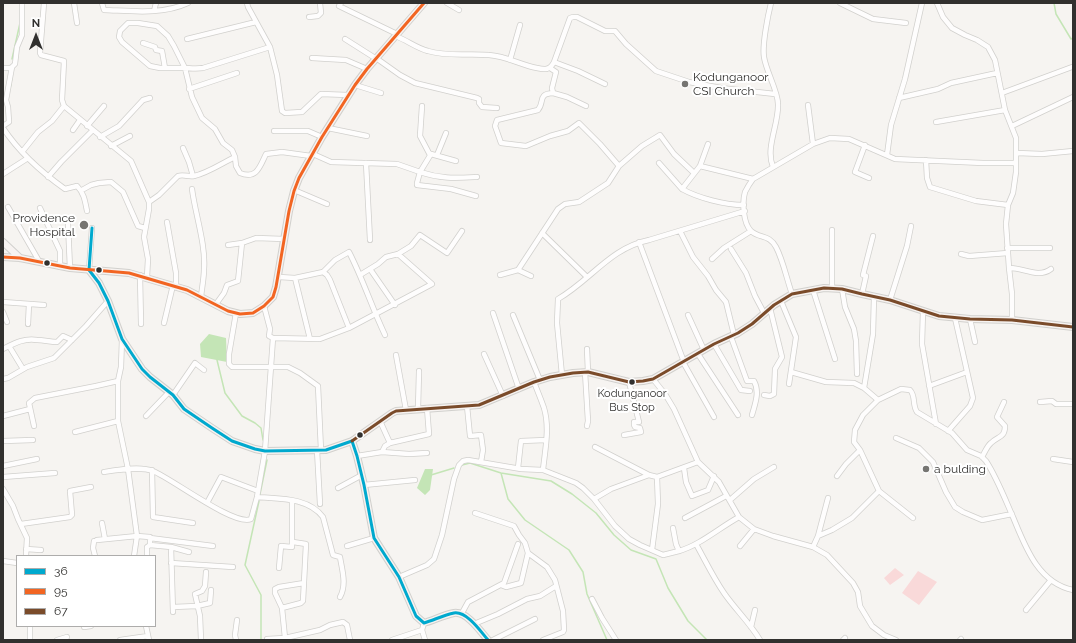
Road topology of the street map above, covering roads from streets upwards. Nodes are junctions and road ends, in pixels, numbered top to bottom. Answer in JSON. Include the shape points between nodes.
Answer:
{"nodes":[{"id":1,"x":22,"y":3,"type":"edge"},
{"id":2,"x":44,"y":3,"type":"edge"},
{"id":3,"x":74,"y":3,"type":"edge"},
{"id":4,"x":102,"y":3,"type":"edge"},
{"id":5,"x":156,"y":3,"type":"edge"},
{"id":6,"x":188,"y":3,"type":"edge"},
{"id":7,"x":247,"y":3,"type":"edge"},
{"id":8,"x":320,"y":3,"type":"edge"},
{"id":9,"x":341,"y":3,"type":"edge"},
{"id":10,"x":447,"y":3,"type":"edge"},
{"id":11,"x":771,"y":3,"type":"edge"},
{"id":12,"x":840,"y":3,"type":"edge"},
{"id":13,"x":922,"y":3,"type":"edge"},
{"id":14,"x":937,"y":3,"type":"edge"},
{"id":15,"x":422,"y":4,"type":"edge"},
{"id":16,"x":459,"y":10,"type":"dead end"},
{"id":17,"x":154,"y":11,"type":"junction"},
{"id":18,"x":309,"y":17,"type":"dead end"},
{"id":19,"x":256,"y":22,"type":"junction"},
{"id":20,"x":906,"y":23,"type":"dead end"},
{"id":21,"x":77,"y":24,"type":"dead end"},
{"id":22,"x":520,"y":25,"type":"dead end"},
{"id":23,"x":396,"y":35,"type":"junction"},
{"id":24,"x":187,"y":39,"type":"dead end"},
{"id":25,"x":345,"y":39,"type":"dead end"},
{"id":26,"x":143,"y":43,"type":"dead end"},
{"id":27,"x":270,"y":47,"type":"junction"},
{"id":28,"x":312,"y":58,"type":"dead end"},
{"id":29,"x":376,"y":58,"type":"junction"},
{"id":30,"x":510,"y":60,"type":"junction"},
{"id":31,"x":554,"y":62,"type":"junction"},
{"id":32,"x":12,"y":67,"type":"junction"},
{"id":33,"x":1072,"y":67,"type":"dead end"},
{"id":34,"x":3,"y":68,"type":"edge"},
{"id":35,"x":165,"y":68,"type":"junction"},
{"id":36,"x":185,"y":68,"type":"junction"},
{"id":37,"x":550,"y":68,"type":"junction"},
{"id":38,"x":366,"y":69,"type":"junction"},
{"id":39,"x":238,"y":73,"type":"dead end"},
{"id":40,"x":997,"y":73,"type":"junction"},
{"id":41,"x":605,"y":84,"type":"dead end"},
{"id":42,"x":355,"y":85,"type":"junction"},
{"id":43,"x":190,"y":89,"type":"junction"},
{"id":44,"x":1002,"y":93,"type":"junction"},
{"id":45,"x":382,"y":94,"type":"dead end"},
{"id":46,"x":553,"y":94,"type":"junction"},
{"id":47,"x":775,"y":94,"type":"junction"},
{"id":48,"x":348,"y":95,"type":"junction"},
{"id":49,"x":1073,"y":97,"type":"edge"},
{"id":50,"x":150,"y":98,"type":"dead end"},
{"id":51,"x":899,"y":98,"type":"junction"},
{"id":52,"x":5,"y":100,"type":"edge"},
{"id":53,"x":808,"y":105,"type":"dead end"},
{"id":54,"x":64,"y":106,"type":"junction"},
{"id":55,"x":104,"y":106,"type":"dead end"},
{"id":56,"x":422,"y":106,"type":"dead end"},
{"id":57,"x":586,"y":106,"type":"dead end"},
{"id":58,"x":497,"y":108,"type":"dead end"},
{"id":59,"x":1005,"y":110,"type":"junction"},
{"id":60,"x":80,"y":120,"type":"junction"},
{"id":61,"x":936,"y":122,"type":"dead end"},
{"id":62,"x":87,"y":126,"type":"junction"},
{"id":63,"x":1012,"y":126,"type":"junction"},
{"id":64,"x":3,"y":127,"type":"edge"},
{"id":65,"x":328,"y":128,"type":"junction"},
{"id":66,"x":72,"y":130,"type":"dead end"},
{"id":67,"x":93,"y":130,"type":"junction"},
{"id":68,"x":274,"y":131,"type":"dead end"},
{"id":69,"x":446,"y":133,"type":"dead end"},
{"id":70,"x":100,"y":136,"type":"junction"},
{"id":71,"x":130,"y":136,"type":"dead end"},
{"id":72,"x":367,"y":136,"type":"dead end"},
{"id":73,"x":322,"y":137,"type":"junction"},
{"id":74,"x":708,"y":144,"type":"dead end"},
{"id":75,"x":813,"y":144,"type":"junction"},
{"id":76,"x":865,"y":145,"type":"junction"},
{"id":77,"x":111,"y":146,"type":"junction"},
{"id":78,"x":183,"y":148,"type":"dead end"},
{"id":79,"x":1073,"y":151,"type":"edge"},
{"id":80,"x":22,"y":152,"type":"junction"},
{"id":81,"x":1017,"y":153,"type":"junction"},
{"id":82,"x":312,"y":155,"type":"junction"},
{"id":83,"x":430,"y":155,"type":"junction"},
{"id":84,"x":437,"y":155,"type":"junction"},
{"id":85,"x":887,"y":156,"type":"junction"},
{"id":86,"x":235,"y":157,"type":"junction"},
{"id":87,"x":28,"y":158,"type":"junction"},
{"id":88,"x":926,"y":160,"type":"junction"},
{"id":89,"x":456,"y":161,"type":"dead end"},
{"id":90,"x":366,"y":163,"type":"junction"},
{"id":91,"x":659,"y":163,"type":"dead end"},
{"id":92,"x":1016,"y":163,"type":"junction"},
{"id":93,"x":619,"y":166,"type":"junction"},
{"id":94,"x":700,"y":166,"type":"junction"},
{"id":95,"x":773,"y":167,"type":"junction"},
{"id":96,"x":420,"y":172,"type":"junction"},
{"id":97,"x":694,"y":173,"type":"junction"},
{"id":98,"x":3,"y":174,"type":"edge"},
{"id":99,"x":193,"y":176,"type":"junction"},
{"id":100,"x":48,"y":177,"type":"junction"},
{"id":101,"x":477,"y":178,"type":"dead end"},
{"id":102,"x":870,"y":178,"type":"dead end"},
{"id":103,"x":753,"y":179,"type":"junction"},
{"id":104,"x":192,"y":189,"type":"dead end"},
{"id":105,"x":682,"y":189,"type":"junction"},
{"id":106,"x":82,"y":190,"type":"junction"},
{"id":107,"x":294,"y":190,"type":"junction"},
{"id":108,"x":476,"y":196,"type":"dead end"},
{"id":109,"x":149,"y":202,"type":"junction"},
{"id":110,"x":327,"y":204,"type":"dead end"},
{"id":111,"x":744,"y":205,"type":"junction"},
{"id":112,"x":1008,"y":205,"type":"junction"},
{"id":113,"x":8,"y":206,"type":"dead end"},
{"id":114,"x":40,"y":208,"type":"dead end"},
{"id":115,"x":87,"y":210,"type":"dead end"},
{"id":116,"x":745,"y":211,"type":"junction"},
{"id":117,"x":167,"y":222,"type":"dead end"},
{"id":118,"x":68,"y":224,"type":"dead end"},
{"id":119,"x":911,"y":226,"type":"dead end"},
{"id":120,"x":92,"y":228,"type":"dead end"},
{"id":121,"x":145,"y":228,"type":"junction"},
{"id":122,"x":832,"y":230,"type":"dead end"},
{"id":123,"x":462,"y":231,"type":"dead end"},
{"id":124,"x":680,"y":231,"type":"junction"},
{"id":125,"x":752,"y":231,"type":"junction"},
{"id":126,"x":542,"y":233,"type":"junction"},
{"id":127,"x":873,"y":236,"type":"dead end"},
{"id":128,"x":284,"y":239,"type":"junction"},
{"id":129,"x":370,"y":240,"type":"dead end"},
{"id":130,"x":3,"y":242,"type":"edge"},
{"id":131,"x":242,"y":242,"type":"junction"},
{"id":132,"x":639,"y":242,"type":"junction"},
{"id":133,"x":228,"y":245,"type":"dead end"},
{"id":134,"x":1050,"y":248,"type":"dead end"},
{"id":135,"x":731,"y":249,"type":"dead end"},
{"id":136,"x":1008,"y":251,"type":"junction"},
{"id":137,"x":398,"y":254,"type":"junction"},
{"id":138,"x":961,"y":254,"type":"dead end"},
{"id":139,"x":3,"y":257,"type":"edge"},
{"id":140,"x":20,"y":258,"type":"junction"},
{"id":141,"x":712,"y":259,"type":"dead end"},
{"id":142,"x":39,"y":261,"type":"junction"},
{"id":143,"x":60,"y":267,"type":"junction"},
{"id":144,"x":70,"y":268,"type":"junction"},
{"id":145,"x":1009,"y":268,"type":"junction"},
{"id":146,"x":370,"y":269,"type":"junction"},
{"id":147,"x":1051,"y":269,"type":"dead end"},
{"id":148,"x":89,"y":270,"type":"junction"},
{"id":149,"x":518,"y":270,"type":"junction"},
{"id":150,"x":323,"y":272,"type":"junction"},
{"id":151,"x":360,"y":275,"type":"junction"},
{"id":152,"x":500,"y":275,"type":"dead end"},
{"id":153,"x":143,"y":276,"type":"junction"},
{"id":154,"x":532,"y":276,"type":"dead end"},
{"id":155,"x":279,"y":277,"type":"junction"},
{"id":156,"x":587,"y":277,"type":"junction"},
{"id":157,"x":295,"y":278,"type":"junction"},
{"id":158,"x":174,"y":286,"type":"junction"},
{"id":159,"x":832,"y":288,"type":"junction"},
{"id":160,"x":842,"y":289,"type":"junction"},
{"id":161,"x":813,"y":290,"type":"junction"},
{"id":162,"x":792,"y":294,"type":"junction"},
{"id":163,"x":862,"y":294,"type":"junction"},
{"id":164,"x":201,"y":297,"type":"junction"},
{"id":165,"x":874,"y":297,"type":"junction"},
{"id":166,"x":108,"y":300,"type":"junction"},
{"id":167,"x":890,"y":300,"type":"junction"},
{"id":168,"x":781,"y":301,"type":"junction"},
{"id":169,"x":3,"y":302,"type":"edge"},
{"id":170,"x":29,"y":304,"type":"junction"},
{"id":171,"x":216,"y":304,"type":"junction"},
{"id":172,"x":44,"y":305,"type":"dead end"},
{"id":173,"x":395,"y":305,"type":"junction"},
{"id":174,"x":264,"y":306,"type":"junction"},
{"id":175,"x":770,"y":308,"type":"junction"},
{"id":176,"x":923,"y":311,"type":"junction"},
{"id":177,"x":3,"y":312,"type":"edge"},
{"id":178,"x":236,"y":313,"type":"junction"},
{"id":179,"x":493,"y":313,"type":"dead end"},
{"id":180,"x":764,"y":313,"type":"junction"},
{"id":181,"x":375,"y":315,"type":"junction"},
{"id":182,"x":513,"y":315,"type":"dead end"},
{"id":183,"x":688,"y":315,"type":"dead end"},
{"id":184,"x":955,"y":318,"type":"junction"},
{"id":185,"x":970,"y":319,"type":"junction"},
{"id":186,"x":1012,"y":320,"type":"junction"},
{"id":187,"x":7,"y":322,"type":"dead end"},
{"id":188,"x":164,"y":322,"type":"dead end"},
{"id":189,"x":28,"y":324,"type":"dead end"},
{"id":190,"x":141,"y":324,"type":"dead end"},
{"id":191,"x":1073,"y":327,"type":"edge"},
{"id":192,"x":349,"y":328,"type":"junction"},
{"id":193,"x":385,"y":335,"type":"dead end"},
{"id":194,"x":733,"y":336,"type":"junction"},
{"id":195,"x":273,"y":338,"type":"junction"},
{"id":196,"x":122,"y":339,"type":"junction"},
{"id":197,"x":310,"y":339,"type":"junction"},
{"id":198,"x":72,"y":340,"type":"junction"},
{"id":199,"x":975,"y":342,"type":"dead end"},
{"id":200,"x":714,"y":344,"type":"junction"},
{"id":201,"x":9,"y":346,"type":"junction"},
{"id":202,"x":3,"y":349,"type":"edge"},
{"id":203,"x":586,"y":349,"type":"dead end"},
{"id":204,"x":704,"y":350,"type":"junction"},
{"id":205,"x":396,"y":354,"type":"dead end"},
{"id":206,"x":484,"y":354,"type":"dead end"},
{"id":207,"x":698,"y":354,"type":"junction"},
{"id":208,"x":835,"y":359,"type":"dead end"},
{"id":209,"x":683,"y":362,"type":"junction"},
{"id":210,"x":271,"y":366,"type":"junction"},
{"id":211,"x":23,"y":369,"type":"junction"},
{"id":212,"x":204,"y":370,"type":"dead end"},
{"id":213,"x":419,"y":371,"type":"dead end"},
{"id":214,"x":586,"y":372,"type":"junction"},
{"id":215,"x":791,"y":372,"type":"junction"},
{"id":216,"x":967,"y":372,"type":"junction"},
{"id":217,"x":857,"y":374,"type":"dead end"},
{"id":218,"x":562,"y":375,"type":"junction"},
{"id":219,"x":3,"y":379,"type":"edge"},
{"id":220,"x":653,"y":379,"type":"junction"},
{"id":221,"x":118,"y":381,"type":"junction"},
{"id":222,"x":537,"y":381,"type":"junction"},
{"id":223,"x":629,"y":382,"type":"junction"},
{"id":224,"x":789,"y":384,"type":"dead end"},
{"id":225,"x":929,"y":386,"type":"junction"},
{"id":226,"x":519,"y":388,"type":"junction"},
{"id":227,"x":864,"y":388,"type":"junction"},
{"id":228,"x":750,"y":391,"type":"dead end"},
{"id":229,"x":171,"y":394,"type":"junction"},
{"id":230,"x":764,"y":395,"type":"dead end"},
{"id":231,"x":503,"y":396,"type":"junction"},
{"id":232,"x":878,"y":400,"type":"junction"},
{"id":233,"x":1004,"y":402,"type":"dead end"},
{"id":234,"x":1040,"y":402,"type":"dead end"},
{"id":235,"x":1073,"y":404,"type":"edge"},
{"id":236,"x":467,"y":406,"type":"junction"},
{"id":237,"x":427,"y":408,"type":"junction"},
{"id":238,"x":30,"y":409,"type":"junction"},
{"id":239,"x":418,"y":409,"type":"junction"},
{"id":240,"x":406,"y":410,"type":"junction"},
{"id":241,"x":738,"y":415,"type":"dead end"},
{"id":242,"x":752,"y":415,"type":"dead end"},
{"id":243,"x":3,"y":416,"type":"edge"},
{"id":244,"x":146,"y":416,"type":"dead end"},
{"id":245,"x":714,"y":417,"type":"dead end"},
{"id":246,"x":118,"y":421,"type":"junction"},
{"id":247,"x":380,"y":421,"type":"junction"},
{"id":248,"x":936,"y":424,"type":"junction"},
{"id":249,"x":34,"y":426,"type":"dead end"},
{"id":250,"x":587,"y":426,"type":"dead end"},
{"id":251,"x":948,"y":431,"type":"junction"},
{"id":252,"x":75,"y":432,"type":"dead end"},
{"id":253,"x":624,"y":435,"type":"dead end"},
{"id":254,"x":896,"y":438,"type":"dead end"},
{"id":255,"x":33,"y":440,"type":"dead end"},
{"id":256,"x":546,"y":440,"type":"junction"},
{"id":257,"x":3,"y":441,"type":"edge"},
{"id":258,"x":352,"y":441,"type":"junction"},
{"id":259,"x":390,"y":442,"type":"junction"},
{"id":260,"x":595,"y":447,"type":"dead end"},
{"id":261,"x":319,"y":450,"type":"junction"},
{"id":262,"x":860,"y":450,"type":"junction"},
{"id":263,"x":265,"y":451,"type":"junction"},
{"id":264,"x":382,"y":452,"type":"junction"},
{"id":265,"x":428,"y":453,"type":"dead end"},
{"id":266,"x":357,"y":456,"type":"junction"},
{"id":267,"x":982,"y":457,"type":"junction"},
{"id":268,"x":37,"y":459,"type":"dead end"},
{"id":269,"x":1053,"y":459,"type":"dead end"},
{"id":270,"x":481,"y":462,"type":"junction"},
{"id":271,"x":698,"y":462,"type":"junction"},
{"id":272,"x":1073,"y":462,"type":"edge"},
{"id":273,"x":3,"y":466,"type":"edge"},
{"id":274,"x":774,"y":467,"type":"dead end"},
{"id":275,"x":128,"y":468,"type":"junction"},
{"id":276,"x":518,"y":468,"type":"junction"},
{"id":277,"x":684,"y":468,"type":"junction"},
{"id":278,"x":152,"y":470,"type":"junction"},
{"id":279,"x":543,"y":470,"type":"junction"},
{"id":280,"x":55,"y":472,"type":"dead end"},
{"id":281,"x":104,"y":472,"type":"dead end"},
{"id":282,"x":362,"y":475,"type":"junction"},
{"id":283,"x":649,"y":475,"type":"junction"},
{"id":284,"x":714,"y":476,"type":"junction"},
{"id":285,"x":837,"y":476,"type":"dead end"},
{"id":286,"x":3,"y":477,"type":"edge"},
{"id":287,"x":657,"y":477,"type":"junction"},
{"id":288,"x":415,"y":480,"type":"dead end"},
{"id":289,"x":364,"y":484,"type":"junction"},
{"id":290,"x":91,"y":487,"type":"dead end"},
{"id":291,"x":338,"y":488,"type":"dead end"},
{"id":292,"x":3,"y":489,"type":"edge"},
{"id":293,"x":258,"y":491,"type":"junction"},
{"id":294,"x":879,"y":491,"type":"junction"},
{"id":295,"x":726,"y":496,"type":"junction"},
{"id":296,"x":257,"y":497,"type":"junction"},
{"id":297,"x":828,"y":498,"type":"dead end"},
{"id":298,"x":594,"y":499,"type":"junction"},
{"id":299,"x":730,"y":500,"type":"junction"},
{"id":300,"x":292,"y":501,"type":"junction"},
{"id":301,"x":207,"y":503,"type":"junction"},
{"id":302,"x":320,"y":504,"type":"dead end"},
{"id":303,"x":475,"y":513,"type":"dead end"},
{"id":304,"x":1012,"y":514,"type":"junction"},
{"id":305,"x":739,"y":517,"type":"junction"},
{"id":306,"x":685,"y":518,"type":"dead end"},
{"id":307,"x":913,"y":518,"type":"dead end"},
{"id":308,"x":102,"y":522,"type":"dead end"},
{"id":309,"x":193,"y":523,"type":"dead end"},
{"id":310,"x":21,"y":524,"type":"junction"},
{"id":311,"x":673,"y":528,"type":"dead end"},
{"id":312,"x":754,"y":529,"type":"junction"},
{"id":313,"x":137,"y":536,"type":"junction"},
{"id":314,"x":818,"y":536,"type":"junction"},
{"id":315,"x":150,"y":538,"type":"junction"},
{"id":316,"x":374,"y":538,"type":"junction"},
{"id":317,"x":105,"y":539,"type":"junction"},
{"id":318,"x":293,"y":542,"type":"junction"},
{"id":319,"x":518,"y":544,"type":"dead end"},
{"id":320,"x":696,"y":544,"type":"junction"},
{"id":321,"x":150,"y":545,"type":"junction"},
{"id":322,"x":213,"y":546,"type":"dead end"},
{"id":323,"x":346,"y":546,"type":"dead end"},
{"id":324,"x":740,"y":546,"type":"dead end"},
{"id":325,"x":171,"y":547,"type":"junction"},
{"id":326,"x":813,"y":547,"type":"junction"},
{"id":327,"x":26,"y":549,"type":"junction"},
{"id":328,"x":42,"y":550,"type":"dead end"},
{"id":329,"x":652,"y":550,"type":"junction"},
{"id":330,"x":679,"y":551,"type":"junction"},
{"id":331,"x":189,"y":552,"type":"dead end"},
{"id":332,"x":528,"y":553,"type":"junction"},
{"id":333,"x":26,"y":555,"type":"edge"},
{"id":334,"x":95,"y":555,"type":"edge"},
{"id":335,"x":134,"y":555,"type":"edge"},
{"id":336,"x":147,"y":555,"type":"edge"},
{"id":337,"x":3,"y":561,"type":"edge"},
{"id":338,"x":16,"y":563,"type":"edge"},
{"id":339,"x":171,"y":563,"type":"junction"},
{"id":340,"x":233,"y":567,"type":"dead end"},
{"id":341,"x":279,"y":568,"type":"dead end"},
{"id":342,"x":206,"y":572,"type":"dead end"},
{"id":343,"x":399,"y":577,"type":"junction"},
{"id":344,"x":1052,"y":580,"type":"junction"},
{"id":345,"x":304,"y":583,"type":"junction"},
{"id":346,"x":501,"y":585,"type":"junction"},
{"id":347,"x":556,"y":586,"type":"junction"},
{"id":348,"x":211,"y":590,"type":"dead end"},
{"id":349,"x":1073,"y":590,"type":"edge"},
{"id":350,"x":340,"y":597,"type":"dead end"},
{"id":351,"x":592,"y":599,"type":"dead end"},
{"id":352,"x":197,"y":606,"type":"junction"},
{"id":353,"x":282,"y":608,"type":"junction"},
{"id":354,"x":755,"y":610,"type":"dead end"},
{"id":355,"x":1026,"y":610,"type":"dead end"},
{"id":356,"x":462,"y":613,"type":"junction"},
{"id":357,"x":535,"y":618,"type":"dead end"},
{"id":358,"x":238,"y":620,"type":"dead end"},
{"id":359,"x":424,"y":623,"type":"junction"},
{"id":360,"x":474,"y":624,"type":"junction"},
{"id":361,"x":30,"y":627,"type":"edge"},
{"id":362,"x":146,"y":627,"type":"edge"},
{"id":363,"x":751,"y":627,"type":"junction"},
{"id":364,"x":422,"y":630,"type":"junction"},
{"id":365,"x":67,"y":637,"type":"dead end"},
{"id":366,"x":149,"y":638,"type":"edge"},
{"id":367,"x":267,"y":639,"type":"edge"},
{"id":368,"x":285,"y":639,"type":"edge"},
{"id":369,"x":30,"y":640,"type":"edge"},
{"id":370,"x":57,"y":640,"type":"edge"},
{"id":371,"x":120,"y":640,"type":"edge"},
{"id":372,"x":201,"y":640,"type":"edge"},
{"id":373,"x":236,"y":640,"type":"edge"},
{"id":374,"x":350,"y":640,"type":"edge"},
{"id":375,"x":392,"y":640,"type":"edge"},
{"id":376,"x":426,"y":640,"type":"edge"},
{"id":377,"x":488,"y":640,"type":"edge"},
{"id":378,"x":493,"y":640,"type":"edge"},
{"id":379,"x":543,"y":640,"type":"edge"},
{"id":380,"x":616,"y":640,"type":"edge"},
{"id":381,"x":760,"y":640,"type":"edge"},
{"id":382,"x":896,"y":640,"type":"edge"}],
"edges":[{"from":1,"to":32,"type":"street","via":[[22,35]]},
{"from":2,"to":54,"type":"street","via":[[40,53],[64,61]]},
{"from":3,"to":21,"type":"street"},
{"from":4,"to":17,"type":"street","via":[[104,10]]},
{"from":5,"to":17,"type":"street"},
{"from":6,"to":17,"type":"street","via":[[174,9]]},
{"from":7,"to":19,"type":"street"},
{"from":8,"to":18,"type":"street","via":[[321,13]]},
{"from":9,"to":23,"type":"street","via":[[339,6]]},
{"from":10,"to":16,"type":"street"},
{"from":11,"to":47,"type":"street","via":[[763,56]]},
{"from":12,"to":20,"type":"street","via":[[873,19]]},
{"from":13,"to":51,"type":"street"},
{"from":14,"to":40,"type":"street","via":[[943,17],[952,28],[988,47],[995,60]]},
{"from":15,"to":23,"type":"street"},
{"from":19,"to":24,"type":"street"},
{"from":19,"to":27,"type":"street"},
{"from":22,"to":30,"type":"street"},
{"from":23,"to":29,"type":"street"},
{"from":23,"to":30,"type":"street","via":[[428,52],[490,55]]},
{"from":25,"to":29,"type":"street"},
{"from":26,"to":35,"type":"street","via":[[162,51]]},
{"from":27,"to":36,"type":"street","via":[[203,68]]},
{"from":27,"to":48,"type":"street","via":[[282,111],[285,113],[302,112],[320,94]]},
{"from":28,"to":38,"type":"street","via":[[346,60]]},
{"from":29,"to":38,"type":"street"},
{"from":29,"to":58,"type":"street","via":[[415,83],[477,98],[482,107]]},
{"from":30,"to":37,"type":"street","via":[[537,69]]},
{"from":31,"to":37,"type":"street"},
{"from":31,"to":41,"type":"street"},
{"from":31,"to":47,"type":"street","via":[[570,18],[577,17],[605,30],[615,31],[656,72],[721,88]]},
{"from":32,"to":34,"type":"street"},
{"from":32,"to":52,"type":"street"},
{"from":33,"to":44,"type":"street"},
{"from":35,"to":36,"type":"street"},
{"from":35,"to":36,"type":"street","via":[[147,64],[122,42],[119,37],[120,31],[128,23],[158,26],[168,36]]},
{"from":36,"to":43,"type":"street"},
{"from":37,"to":46,"type":"street","via":[[556,72]]},
{"from":38,"to":42,"type":"street"},
{"from":39,"to":43,"type":"street"},
{"from":40,"to":44,"type":"street"},
{"from":40,"to":51,"type":"street"},
{"from":42,"to":45,"type":"street"},
{"from":42,"to":48,"type":"street"},
{"from":43,"to":86,"type":"street","via":[[202,118],[215,129]]},
{"from":44,"to":59,"type":"street"},
{"from":46,"to":57,"type":"street","via":[[567,96]]},
{"from":46,"to":93,"type":"street","via":[[541,99],[538,110],[497,120],[495,126],[500,142],[526,146],[568,131],[579,123]]},
{"from":47,"to":95,"type":"street","via":[[778,103],[771,155]]},
{"from":48,"to":65,"type":"street"},
{"from":49,"to":63,"type":"street"},
{"from":50,"to":70,"type":"street","via":[[143,100],[119,126]]},
{"from":51,"to":85,"type":"street","via":[[891,125]]},
{"from":52,"to":64,"type":"street","via":[[9,122]]},
{"from":53,"to":75,"type":"street"},
{"from":54,"to":60,"type":"street"},
{"from":54,"to":80,"type":"street"},
{"from":55,"to":62,"type":"street"},
{"from":56,"to":83,"type":"street","via":[[420,136]]},
{"from":59,"to":61,"type":"street"},
{"from":59,"to":63,"type":"street"},
{"from":60,"to":62,"type":"street"},
{"from":60,"to":66,"type":"street"},
{"from":62,"to":67,"type":"street"},
{"from":63,"to":81,"type":"street"},
{"from":64,"to":80,"type":"street"},
{"from":65,"to":72,"type":"street"},
{"from":65,"to":73,"type":"street"},
{"from":67,"to":70,"type":"street"},
{"from":67,"to":100,"type":"street"},
{"from":68,"to":73,"type":"street","via":[[308,131]]},
{"from":69,"to":84,"type":"street"},
{"from":70,"to":77,"type":"street"},
{"from":71,"to":77,"type":"street"},
{"from":73,"to":82,"type":"street"},
{"from":74,"to":94,"type":"street"},
{"from":75,"to":76,"type":"street","via":[[826,138],[838,137]]},
{"from":75,"to":95,"type":"street"},
{"from":76,"to":85,"type":"street"},
{"from":76,"to":102,"type":"street","via":[[855,172]]},
{"from":77,"to":109,"type":"street","via":[[131,161]]},
{"from":78,"to":99,"type":"street"},
{"from":79,"to":81,"type":"street"},
{"from":80,"to":87,"type":"street"},
{"from":81,"to":92,"type":"street"},
{"from":82,"to":86,"type":"street","via":[[282,152],[266,154],[258,171],[247,175],[240,173]]},
{"from":82,"to":90,"type":"street","via":[[331,162]]},
{"from":82,"to":107,"type":"street"},
{"from":83,"to":84,"type":"street"},
{"from":83,"to":96,"type":"street"},
{"from":84,"to":89,"type":"street"},
{"from":85,"to":88,"type":"street"},
{"from":86,"to":99,"type":"street"},
{"from":87,"to":98,"type":"street"},
{"from":87,"to":100,"type":"street"},
{"from":88,"to":92,"type":"street","via":[[983,164]]},
{"from":88,"to":112,"type":"street","via":[[930,187],[976,201]]},
{"from":90,"to":96,"type":"street","via":[[397,164]]},
{"from":90,"to":129,"type":"street"},
{"from":91,"to":105,"type":"street"},
{"from":92,"to":112,"type":"street","via":[[1013,193]]},
{"from":93,"to":97,"type":"street","via":[[642,146],[660,135],[674,154]]},
{"from":93,"to":126,"type":"street","via":[[608,183],[579,202],[565,204],[558,209]]},
{"from":94,"to":97,"type":"street"},
{"from":94,"to":103,"type":"street"},
{"from":95,"to":103,"type":"street"},
{"from":96,"to":101,"type":"street","via":[[447,179]]},
{"from":96,"to":108,"type":"street","via":[[417,185],[451,189]]},
{"from":97,"to":105,"type":"street"},
{"from":99,"to":109,"type":"street","via":[[178,176]]},
{"from":100,"to":106,"type":"street","via":[[64,189],[77,186]]},
{"from":103,"to":111,"type":"street","via":[[745,193]]},
{"from":104,"to":164,"type":"street","via":[[204,257]]},
{"from":105,"to":111,"type":"street","via":[[724,203]]},
{"from":106,"to":115,"type":"street"},
{"from":106,"to":121,"type":"street","via":[[99,183],[111,182],[123,192],[138,226]]},
{"from":107,"to":110,"type":"street"},
{"from":107,"to":128,"type":"street"},
{"from":109,"to":121,"type":"street"},
{"from":111,"to":116,"type":"street"},
{"from":112,"to":136,"type":"street"},
{"from":113,"to":142,"type":"street"},
{"from":114,"to":143,"type":"street","via":[[60,251]]},
{"from":116,"to":124,"type":"street"},
{"from":116,"to":125,"type":"street","via":[[745,220]]},
{"from":117,"to":158,"type":"street","via":[[176,273]]},
{"from":118,"to":144,"type":"street"},
{"from":119,"to":167,"type":"street"},
{"from":120,"to":148,"type":"street"},
{"from":121,"to":153,"type":"street","via":[[148,259]]},
{"from":122,"to":159,"type":"street"},
{"from":123,"to":137,"type":"street","via":[[447,253],[420,235],[411,246]]},
{"from":124,"to":132,"type":"street"},
{"from":124,"to":194,"type":"street","via":[[693,257],[726,302]]},
{"from":125,"to":141,"type":"street","via":[[724,248]]},
{"from":125,"to":162,"type":"street","via":[[771,239],[777,248]]},
{"from":126,"to":149,"type":"street"},
{"from":126,"to":156,"type":"street"},
{"from":127,"to":163,"type":"street","via":[[863,275],[866,276]]},
{"from":128,"to":131,"type":"street","via":[[256,238]]},
{"from":128,"to":155,"type":"street"},
{"from":130,"to":140,"type":"street"},
{"from":131,"to":133,"type":"street"},
{"from":131,"to":171,"type":"street","via":[[238,282],[227,285]]},
{"from":132,"to":156,"type":"street","via":[[614,255]]},
{"from":132,"to":209,"type":"street"},
{"from":134,"to":136,"type":"street"},
{"from":135,"to":180,"type":"street","via":[[746,273]]},
{"from":136,"to":138,"type":"street","via":[[968,256]]},
{"from":136,"to":145,"type":"street"},
{"from":137,"to":146,"type":"street","via":[[386,257]]},
{"from":137,"to":173,"type":"street","via":[[432,284]]},
{"from":139,"to":140,"type":"street"},
{"from":140,"to":142,"type":"street"},
{"from":142,"to":143,"type":"street"},
{"from":143,"to":144,"type":"street"},
{"from":144,"to":148,"type":"street"},
{"from":145,"to":147,"type":"street","via":[[1035,273]]},
{"from":145,"to":186,"type":"street"},
{"from":146,"to":151,"type":"street"},
{"from":146,"to":173,"type":"street"},
{"from":148,"to":153,"type":"street"},
{"from":148,"to":166,"type":"street"},
{"from":149,"to":152,"type":"street"},
{"from":149,"to":154,"type":"street"},
{"from":150,"to":151,"type":"street","via":[[335,260],[349,252]]},
{"from":150,"to":157,"type":"street"},
{"from":150,"to":192,"type":"street","via":[[330,280]]},
{"from":151,"to":181,"type":"street"},
{"from":153,"to":158,"type":"street"},
{"from":153,"to":190,"type":"street"},
{"from":155,"to":157,"type":"street"},
{"from":155,"to":174,"type":"street","via":[[273,297]]},
{"from":156,"to":218,"type":"street","via":[[558,299],[557,323]]},
{"from":157,"to":197,"type":"street"},
{"from":158,"to":164,"type":"street"},
{"from":158,"to":188,"type":"street"},
{"from":159,"to":160,"type":"street"},
{"from":159,"to":161,"type":"street"},
{"from":160,"to":163,"type":"street"},
{"from":160,"to":217,"type":"street","via":[[845,307],[854,329]]},
{"from":161,"to":162,"type":"street"},
{"from":161,"to":208,"type":"street"},
{"from":162,"to":168,"type":"street"},
{"from":163,"to":165,"type":"street"},
{"from":164,"to":171,"type":"street"},
{"from":165,"to":167,"type":"street"},
{"from":165,"to":227,"type":"street","via":[[873,334]]},
{"from":166,"to":196,"type":"street"},
{"from":166,"to":198,"type":"street"},
{"from":167,"to":176,"type":"street"},
{"from":168,"to":175,"type":"street"},
{"from":168,"to":215,"type":"street","via":[[796,337]]},
{"from":169,"to":170,"type":"street"},
{"from":170,"to":172,"type":"street"},
{"from":170,"to":189,"type":"street"},
{"from":171,"to":178,"type":"street"},
{"from":173,"to":181,"type":"street"},
{"from":174,"to":178,"type":"street","via":[[253,313]]},
{"from":174,"to":195,"type":"street","via":[[269,336]]},
{"from":175,"to":180,"type":"street"},
{"from":175,"to":230,"type":"street","via":[[782,357],[775,369],[774,394]]},
{"from":176,"to":184,"type":"street"},
{"from":176,"to":225,"type":"street","via":[[921,340]]},
{"from":177,"to":187,"type":"street"},
{"from":178,"to":210,"type":"street","via":[[228,362],[230,366]]},
{"from":179,"to":226,"type":"street"},
{"from":180,"to":194,"type":"street"},
{"from":181,"to":192,"type":"street"},
{"from":181,"to":193,"type":"street"},
{"from":182,"to":222,"type":"street"},
{"from":183,"to":204,"type":"street"},
{"from":184,"to":185,"type":"street"},
{"from":184,"to":216,"type":"street"},
{"from":185,"to":186,"type":"street"},
{"from":185,"to":199,"type":"street"},
{"from":186,"to":191,"type":"street"},
{"from":192,"to":197,"type":"street","via":[[320,339]]},
{"from":194,"to":200,"type":"street"},
{"from":194,"to":242,"type":"street","via":[[747,381],[756,383],[757,395]]},
{"from":195,"to":197,"type":"street"},
{"from":195,"to":210,"type":"street"},
{"from":196,"to":221,"type":"street"},
{"from":196,"to":229,"type":"street","via":[[142,369]]},
{"from":198,"to":201,"type":"street","via":[[64,336],[57,342],[34,339]]},
{"from":198,"to":211,"type":"street","via":[[54,358]]},
{"from":200,"to":204,"type":"street"},
{"from":200,"to":228,"type":"street","via":[[742,390]]},
{"from":201,"to":202,"type":"street"},
{"from":201,"to":211,"type":"street"},
{"from":203,"to":214,"type":"street"},
{"from":204,"to":207,"type":"street"},
{"from":205,"to":240,"type":"street"},
{"from":206,"to":231,"type":"street"},
{"from":207,"to":209,"type":"street"},
{"from":207,"to":241,"type":"street"},
{"from":209,"to":220,"type":"street"},
{"from":209,"to":245,"type":"street"},
{"from":210,"to":261,"type":"street","via":[[288,367],[318,386]]},
{"from":210,"to":263,"type":"street"},
{"from":211,"to":219,"type":"street"},
{"from":212,"to":229,"type":"street","via":[[195,363]]},
{"from":213,"to":239,"type":"street"},
{"from":214,"to":218,"type":"street"},
{"from":214,"to":223,"type":"street"},
{"from":214,"to":250,"type":"street"},
{"from":215,"to":224,"type":"street"},
{"from":215,"to":227,"type":"street","via":[[826,382],[854,383]]},
{"from":216,"to":225,"type":"street"},
{"from":216,"to":251,"type":"street","via":[[973,398],[970,406]]},
{"from":218,"to":222,"type":"street"},
{"from":220,"to":223,"type":"street"},
{"from":220,"to":271,"type":"street","via":[[674,409]]},
{"from":221,"to":238,"type":"street","via":[[35,398],[29,403]]},
{"from":221,"to":246,"type":"street"},
{"from":222,"to":226,"type":"street"},
{"from":222,"to":256,"type":"street","via":[[546,421]]},
{"from":223,"to":253,"type":"street","via":[[639,422],[634,422],[634,425],[642,432]]},
{"from":225,"to":248,"type":"street"},
{"from":226,"to":231,"type":"street"},
{"from":227,"to":232,"type":"street"},
{"from":229,"to":244,"type":"street"},
{"from":229,"to":263,"type":"street","via":[[184,409],[232,441]]},
{"from":231,"to":236,"type":"street","via":[[479,405]]},
{"from":232,"to":248,"type":"street","via":[[902,389],[910,390],[914,395],[915,410]]},
{"from":232,"to":262,"type":"street","via":[[866,411],[855,430],[854,442]]},
{"from":233,"to":267,"type":"street","via":[[997,417],[1005,426],[1004,434],[990,443]]},
{"from":234,"to":235,"type":"street"},
{"from":236,"to":237,"type":"street"},
{"from":236,"to":270,"type":"street","via":[[470,436],[481,435]]},
{"from":237,"to":239,"type":"street"},
{"from":237,"to":259,"type":"street","via":[[429,434]]},
{"from":238,"to":243,"type":"street"},
{"from":238,"to":249,"type":"street"},
{"from":239,"to":240,"type":"street"},
{"from":240,"to":247,"type":"street","via":[[392,413]]},
{"from":246,"to":252,"type":"street"},
{"from":246,"to":275,"type":"street"},
{"from":247,"to":258,"type":"street"},
{"from":247,"to":259,"type":"street"},
{"from":248,"to":251,"type":"street"},
{"from":251,"to":267,"type":"street","via":[[967,450]]},
{"from":254,"to":304,"type":"street","via":[[919,448],[933,462],[955,507],[982,520]]},
{"from":255,"to":257,"type":"street"},
{"from":256,"to":276,"type":"street","via":[[521,441]]},
{"from":256,"to":279,"type":"street"},
{"from":258,"to":261,"type":"street"},
{"from":258,"to":266,"type":"street"},
{"from":259,"to":264,"type":"street"},
{"from":260,"to":283,"type":"street"},
{"from":261,"to":263,"type":"street"},
{"from":261,"to":302,"type":"street"},
{"from":262,"to":285,"type":"street"},
{"from":262,"to":294,"type":"street"},
{"from":263,"to":293,"type":"street"},
{"from":264,"to":265,"type":"street"},
{"from":264,"to":266,"type":"street"},
{"from":266,"to":282,"type":"street"},
{"from":267,"to":304,"type":"street","via":[[988,464]]},
{"from":268,"to":273,"type":"street"},
{"from":269,"to":272,"type":"street"},
{"from":270,"to":276,"type":"street"},
{"from":270,"to":343,"type":"street","via":[[466,460],[458,467],[434,559]]},
{"from":271,"to":277,"type":"street"},
{"from":271,"to":284,"type":"street"},
{"from":274,"to":299,"type":"street","via":[[754,479]]},
{"from":275,"to":278,"type":"street"},
{"from":275,"to":281,"type":"street"},
{"from":275,"to":313,"type":"street"},
{"from":276,"to":279,"type":"street"},
{"from":277,"to":284,"type":"street","via":[[692,496],[708,490]]},
{"from":277,"to":287,"type":"street"},
{"from":278,"to":301,"type":"street"},
{"from":278,"to":309,"type":"street","via":[[153,517]]},
{"from":279,"to":298,"type":"street","via":[[579,485]]},
{"from":280,"to":286,"type":"street"},
{"from":282,"to":289,"type":"street"},
{"from":282,"to":291,"type":"street"},
{"from":283,"to":287,"type":"street"},
{"from":283,"to":298,"type":"street","via":[[611,489]]},
{"from":284,"to":295,"type":"street"},
{"from":287,"to":329,"type":"street","via":[[658,504]]},
{"from":288,"to":289,"type":"street"},
{"from":289,"to":316,"type":"street"},
{"from":290,"to":310,"type":"street","via":[[70,491],[70,517]]},
{"from":292,"to":310,"type":"street"},
{"from":293,"to":296,"type":"street"},
{"from":293,"to":301,"type":"street","via":[[221,477]]},
{"from":294,"to":307,"type":"street"},
{"from":294,"to":314,"type":"street","via":[[852,518]]},
{"from":295,"to":299,"type":"street"},
{"from":295,"to":306,"type":"street"},
{"from":296,"to":300,"type":"street"},
{"from":296,"to":301,"type":"street","via":[[251,519],[247,520]]},
{"from":297,"to":314,"type":"street"},
{"from":298,"to":329,"type":"street","via":[[624,535]]},
{"from":299,"to":305,"type":"street"},
{"from":300,"to":318,"type":"street"},
{"from":300,"to":350,"type":"street","via":[[309,505],[323,517],[333,555],[340,557],[344,579]]},
{"from":303,"to":332,"type":"street","via":[[514,526],[526,543]]},
{"from":304,"to":344,"type":"street","via":[[1034,562]]},
{"from":305,"to":312,"type":"street"},
{"from":305,"to":320,"type":"street"},
{"from":308,"to":317,"type":"street"},
{"from":310,"to":327,"type":"street","via":[[27,538]]},
{"from":311,"to":330,"type":"street"},
{"from":312,"to":324,"type":"street"},
{"from":312,"to":326,"type":"street"},
{"from":313,"to":315,"type":"street"},
{"from":313,"to":317,"type":"street"},
{"from":313,"to":335,"type":"street"},
{"from":314,"to":326,"type":"street"},
{"from":315,"to":321,"type":"street"},
{"from":315,"to":322,"type":"street"},
{"from":316,"to":323,"type":"street"},
{"from":316,"to":343,"type":"street"},
{"from":317,"to":334,"type":"street","via":[[96,540],[93,548]]},
{"from":318,"to":341,"type":"street","via":[[292,547],[281,546]]},
{"from":318,"to":345,"type":"street","via":[[306,544]]},
{"from":319,"to":346,"type":"street","via":[[504,583]]},
{"from":320,"to":330,"type":"street"},
{"from":320,"to":363,"type":"street","via":[[723,592]]},
{"from":321,"to":325,"type":"street"},
{"from":321,"to":336,"type":"street","via":[[147,546]]},
{"from":325,"to":331,"type":"street"},
{"from":325,"to":339,"type":"street"},
{"from":326,"to":382,"type":"street","via":[[827,555],[853,583],[858,592],[860,606],[872,626]]},
{"from":327,"to":328,"type":"street"},
{"from":327,"to":333,"type":"street"},
{"from":329,"to":330,"type":"street","via":[[663,555]]},
{"from":332,"to":346,"type":"street","via":[[521,584],[506,587]]},
{"from":332,"to":347,"type":"street","via":[[547,567]]},
{"from":337,"to":338,"type":"street"},
{"from":339,"to":340,"type":"street"},
{"from":339,"to":352,"type":"street","via":[[173,610]]},
{"from":342,"to":352,"type":"street","via":[[202,592],[195,594]]},
{"from":343,"to":359,"type":"street","via":[[416,616]]},
{"from":344,"to":349,"type":"street"},
{"from":344,"to":355,"type":"street"},
{"from":345,"to":353,"type":"street","via":[[303,602]]},
{"from":345,"to":353,"type":"street","via":[[275,588]]},
{"from":346,"to":356,"type":"street","via":[[468,602]]},
{"from":347,"to":360,"type":"street","via":[[540,596],[527,599]]},
{"from":347,"to":379,"type":"street","via":[[563,611],[564,630]]},
{"from":348,"to":352,"type":"street","via":[[210,603]]},
{"from":351,"to":380,"type":"street"},
{"from":352,"to":372,"type":"street"},
{"from":353,"to":368,"type":"street"},
{"from":354,"to":363,"type":"street"},
{"from":356,"to":359,"type":"street","via":[[454,613]]},
{"from":356,"to":360,"type":"street"},
{"from":357,"to":378,"type":"street"},
{"from":358,"to":373,"type":"street"},
{"from":359,"to":364,"type":"street"},
{"from":360,"to":377,"type":"street"},
{"from":361,"to":369,"type":"street"},
{"from":362,"to":366,"type":"street"},
{"from":363,"to":381,"type":"street"},
{"from":364,"to":375,"type":"street"},
{"from":364,"to":376,"type":"street"},
{"from":365,"to":370,"type":"street"},
{"from":366,"to":371,"type":"street"},
{"from":367,"to":368,"type":"street"},
{"from":368,"to":374,"type":"street","via":[[343,622]]}]}
